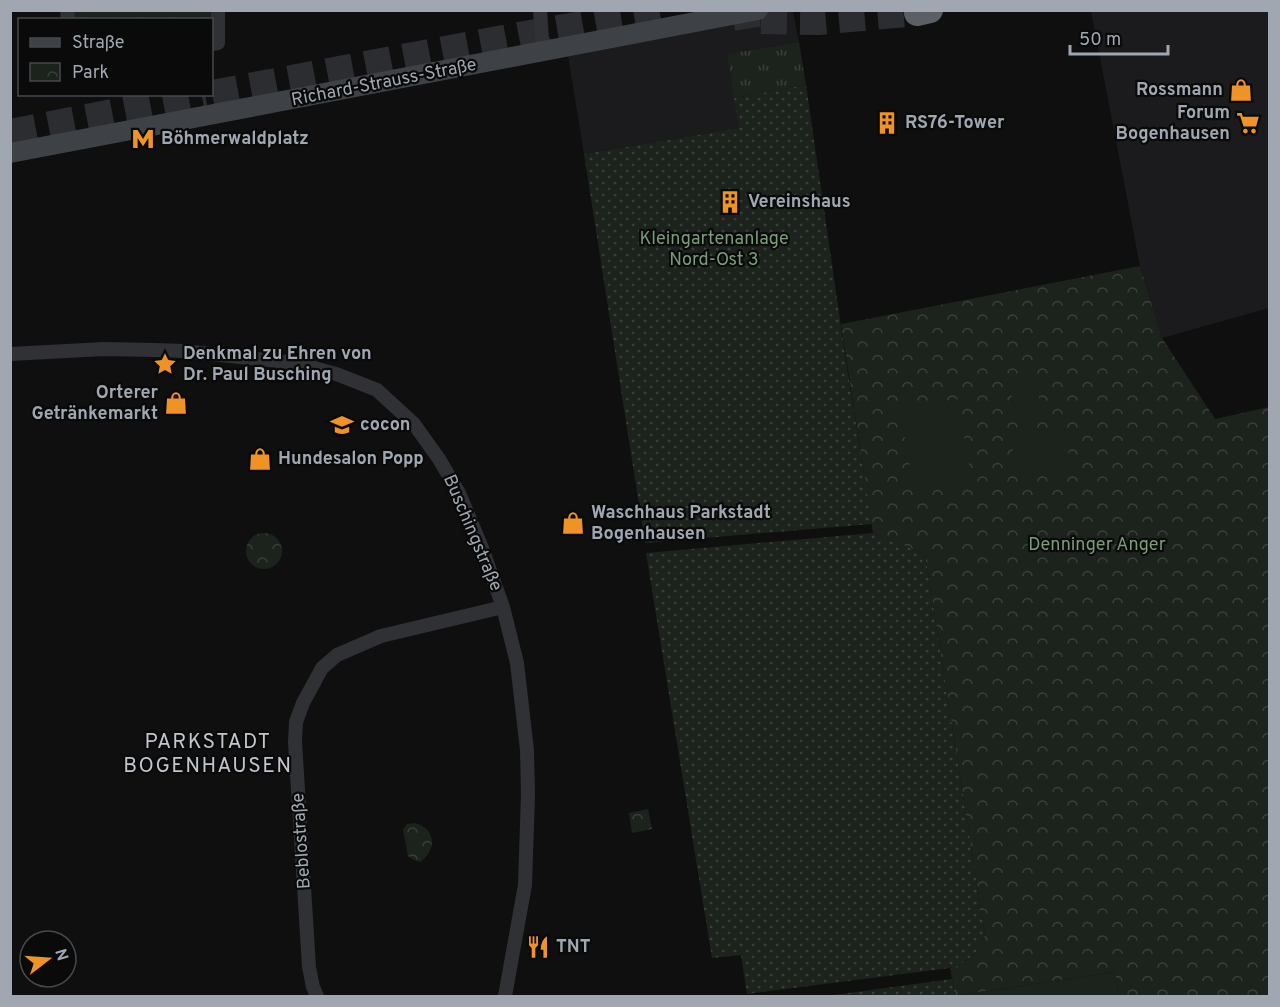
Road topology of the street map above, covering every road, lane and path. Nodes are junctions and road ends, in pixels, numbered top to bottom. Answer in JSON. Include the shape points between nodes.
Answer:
{"nodes":[{"id":1,"x":218,"y":10,"type":"edge"},
{"id":2,"x":540,"y":10,"type":"edge"},
{"id":3,"x":758,"y":10,"type":"tunnel mouth"},
{"id":4,"x":213,"y":44,"type":"edge"},
{"id":5,"x":549,"y":51,"type":"junction"},
{"id":6,"x":10,"y":153,"type":"edge"},
{"id":7,"x":10,"y":354,"type":"edge"},
{"id":8,"x":503,"y":607,"type":"junction"},
{"id":9,"x":317,"y":996,"type":"edge"},
{"id":10,"x":505,"y":996,"type":"edge"}],
"edges":[{"from":1,"to":4,"type":"street","via":[[218,43]]},
{"from":2,"to":5,"type":"street","via":[[542,39]]},
{"from":3,"to":5,"type":"main road","name":"Richard-Strauss-Straße"},
{"from":5,"to":6,"type":"main road","name":"Richard-Strauss-Straße"},
{"from":7,"to":8,"type":"street","name":"Buschingstraße","via":[[144,349],[246,357],[297,363],[377,390],[414,424],[459,493]]},
{"from":8,"to":9,"type":"street","name":"Beblostraße","via":[[381,636],[337,655],[322,668],[303,703],[296,722],[295,742],[309,967]]},
{"from":8,"to":10,"type":"street","name":"Buschingstraße","via":[[517,663],[528,794],[525,892]]}]}
